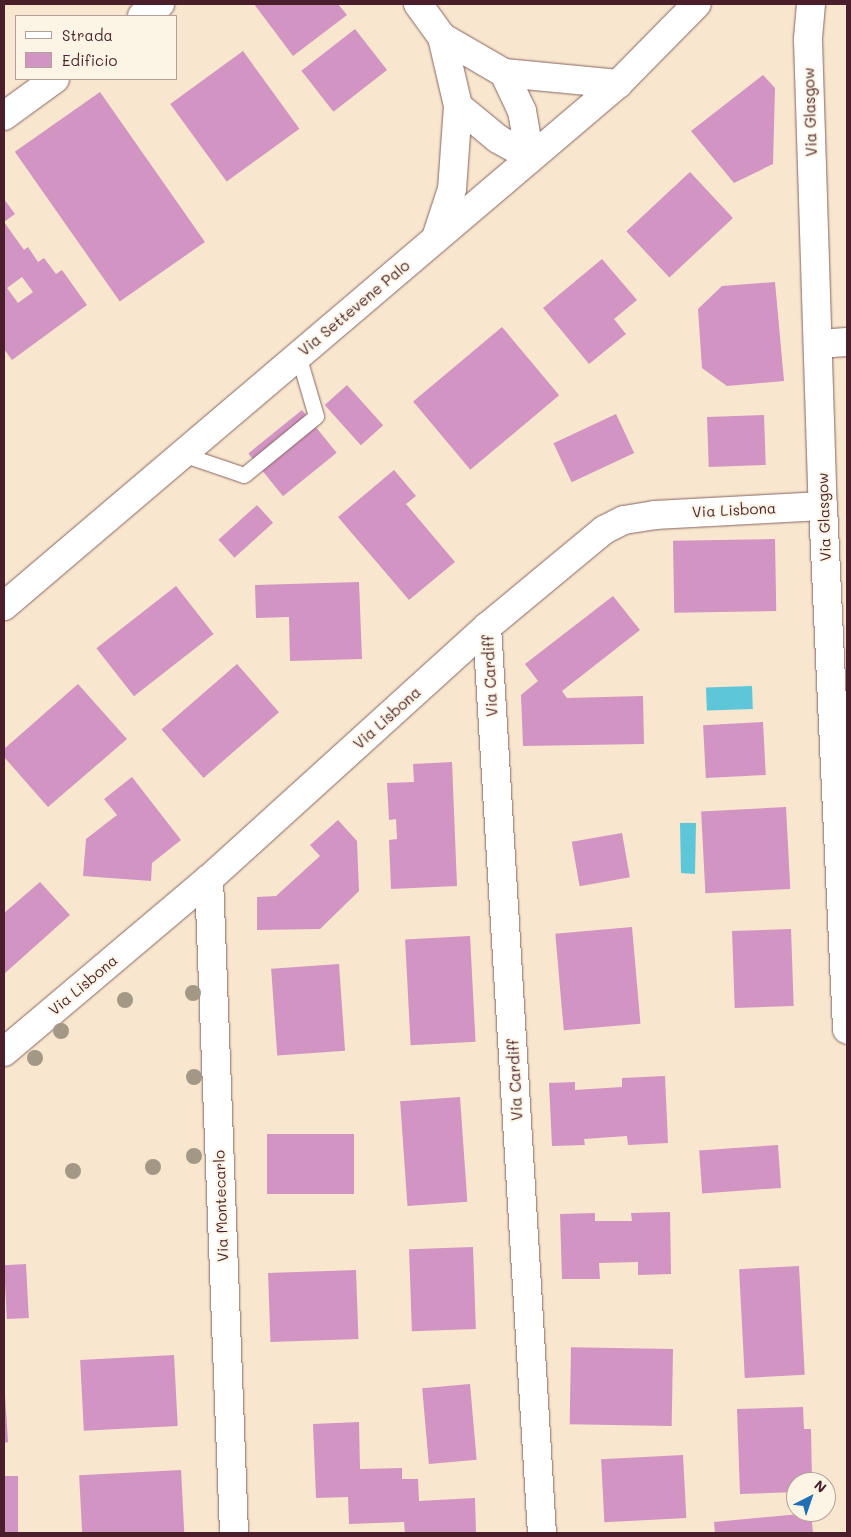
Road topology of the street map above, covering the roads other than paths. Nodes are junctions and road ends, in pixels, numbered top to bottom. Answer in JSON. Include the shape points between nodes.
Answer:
{"nodes":[{"id":1,"x":160,"y":4,"type":"edge"},
{"id":2,"x":418,"y":4,"type":"edge"},
{"id":3,"x":697,"y":4,"type":"edge"},
{"id":4,"x":811,"y":4,"type":"edge"},
{"id":5,"x":144,"y":15,"type":"edge"},
{"id":6,"x":442,"y":37,"type":"junction"},
{"id":7,"x":504,"y":73,"type":"junction"},
{"id":8,"x":54,"y":80,"type":"edge"},
{"id":9,"x":618,"y":84,"type":"junction"},
{"id":10,"x":458,"y":106,"type":"junction"},
{"id":11,"x":4,"y":116,"type":"edge"},
{"id":12,"x":530,"y":158,"type":"junction"},
{"id":13,"x":436,"y":238,"type":"junction"},
{"id":14,"x":847,"y":342,"type":"edge"},
{"id":15,"x":818,"y":344,"type":"junction"},
{"id":16,"x":298,"y":355,"type":"junction"},
{"id":17,"x":182,"y":454,"type":"junction"},
{"id":18,"x":823,"y":506,"type":"junction"},
{"id":19,"x":4,"y":606,"type":"edge"},
{"id":20,"x":488,"y":627,"type":"junction"},
{"id":21,"x":209,"y":879,"type":"junction"},
{"id":22,"x":847,"y":1029,"type":"edge"},
{"id":23,"x":4,"y":1052,"type":"edge"},
{"id":24,"x":234,"y":1533,"type":"edge"},
{"id":25,"x":542,"y":1533,"type":"edge"}],
"edges":[{"from":1,"to":5,"type":"street"},
{"from":2,"to":6,"type":"street"},
{"from":3,"to":9,"type":"street","name":"Via Settevene Palo"},
{"from":4,"to":15,"type":"street","name":"Via Glasgow","via":[[808,40]]},
{"from":6,"to":7,"type":"street"},
{"from":6,"to":10,"type":"street"},
{"from":7,"to":9,"type":"street"},
{"from":7,"to":12,"type":"street","via":[[522,111]]},
{"from":8,"to":11,"type":"street"},
{"from":9,"to":12,"type":"street","name":"Via Settevene Palo"},
{"from":10,"to":12,"type":"street","via":[[498,139]]},
{"from":10,"to":13,"type":"street","via":[[452,189]]},
{"from":12,"to":13,"type":"street","name":"Via Settevene Palo"},
{"from":13,"to":16,"type":"street","name":"Via Settevene Palo"},
{"from":14,"to":15,"type":"street"},
{"from":15,"to":18,"type":"street","name":"Via Glasgow"},
{"from":16,"to":17,"type":"street","name":"Via Settevene Palo"},
{"from":16,"to":17,"type":"lane","via":[[316,416],[244,475]]},
{"from":17,"to":19,"type":"street","name":"Via Settevene Palo"},
{"from":18,"to":20,"type":"street","name":"Via Lisbona","via":[[655,515],[624,520],[594,537]]},
{"from":18,"to":22,"type":"street","name":"Via Glasgow"},
{"from":20,"to":21,"type":"street","name":"Via Lisbona"},
{"from":20,"to":25,"type":"street","name":"Via Cardiff"},
{"from":21,"to":23,"type":"street","name":"Via Lisbona"},
{"from":21,"to":24,"type":"street","name":"Via Montecarlo"}]}
